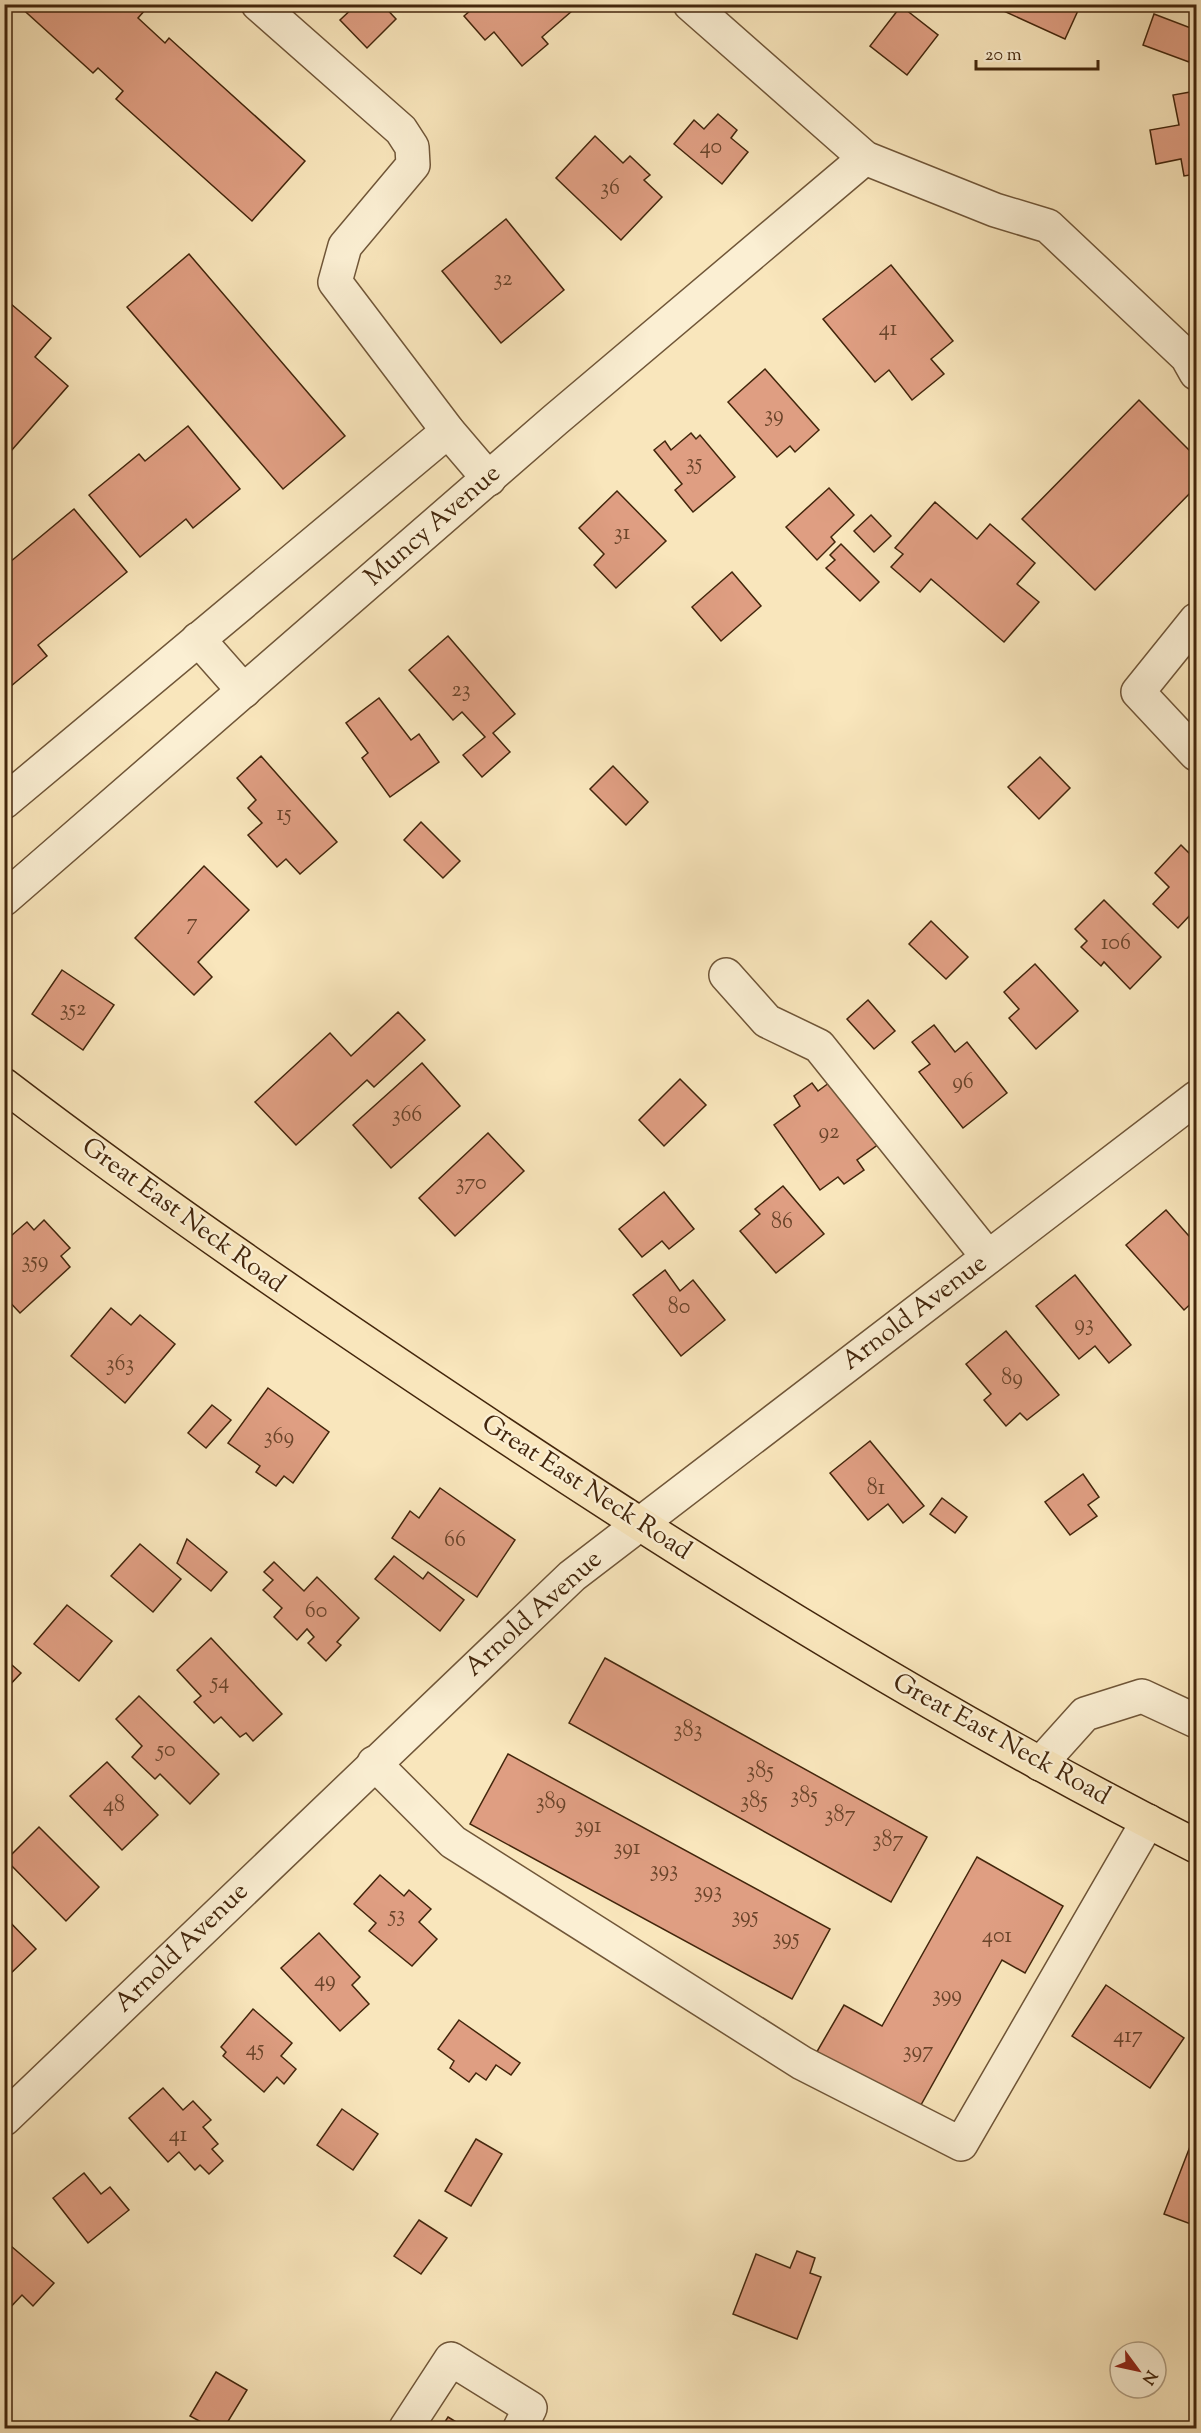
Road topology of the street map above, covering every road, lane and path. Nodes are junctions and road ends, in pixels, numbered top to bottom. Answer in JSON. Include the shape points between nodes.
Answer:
{"nodes":[{"id":1,"x":258,"y":4,"type":"edge"},
{"id":2,"x":690,"y":4,"type":"edge"},
{"id":3,"x":865,"y":158,"type":"junction"},
{"id":4,"x":1197,"y":373,"type":"edge"},
{"id":5,"x":448,"y":431,"type":"junction"},
{"id":6,"x":489,"y":478,"type":"junction"},
{"id":7,"x":1197,"y":620,"type":"edge"},
{"id":8,"x":198,"y":639,"type":"junction"},
{"id":9,"x":244,"y":691,"type":"junction"},
{"id":10,"x":1197,"y":754,"type":"edge"},
{"id":11,"x":4,"y":802,"type":"edge"},
{"id":12,"x":4,"y":899,"type":"edge"},
{"id":13,"x":726,"y":975,"type":"dead end"},
{"id":14,"x":4,"y":1084,"type":"edge"},
{"id":15,"x":1197,"y":1098,"type":"edge"},
{"id":16,"x":988,"y":1257,"type":"junction"},
{"id":17,"x":639,"y":1524,"type":"junction"},
{"id":18,"x":1197,"y":1721,"type":"edge"},
{"id":19,"x":374,"y":1763,"type":"junction"},
{"id":20,"x":1040,"y":1764,"type":"junction"},
{"id":21,"x":1148,"y":1821,"type":"junction"},
{"id":22,"x":1197,"y":1846,"type":"edge"},
{"id":23,"x":4,"y":2119,"type":"edge"},
{"id":24,"x":406,"y":2428,"type":"edge"},
{"id":25,"x":520,"y":2428,"type":"edge"}],
"edges":[{"from":1,"to":5,"type":"street","via":[[401,130],[412,147],[413,165],[345,246],[335,282]]},
{"from":2,"to":3,"type":"street"},
{"from":3,"to":4,"type":"street","via":[[995,210],[1048,226],[1187,357]]},
{"from":3,"to":6,"type":"street","name":"Muncy Avenue"},
{"from":5,"to":6,"type":"street"},
{"from":5,"to":8,"type":"street"},
{"from":6,"to":9,"type":"street","name":"Muncy Avenue"},
{"from":7,"to":10,"type":"street","via":[[1138,692]]},
{"from":8,"to":9,"type":"street"},
{"from":8,"to":11,"type":"street"},
{"from":9,"to":12,"type":"street","name":"Muncy Avenue"},
{"from":13,"to":16,"type":"street","via":[[767,1021],[819,1046]]},
{"from":14,"to":17,"type":"main road","name":"Great East Neck Road","via":[[114,1169],[295,1297]]},
{"from":15,"to":16,"type":"street","name":"Arnold Avenue"},
{"from":16,"to":17,"type":"street","name":"Arnold Avenue"},
{"from":17,"to":19,"type":"street","name":"Arnold Avenue","via":[[572,1576]]},
{"from":17,"to":20,"type":"main road","name":"Great East Neck Road","via":[[740,1589]]},
{"from":18,"to":20,"type":"street","via":[[1142,1696],[1085,1714]]},
{"from":19,"to":21,"type":"street","via":[[453,1842],[802,2062],[962,2144]]},
{"from":19,"to":23,"type":"street","name":"Arnold Avenue"},
{"from":20,"to":21,"type":"main road","name":"Great East Neck Road"},
{"from":21,"to":22,"type":"main road","name":"Great East Neck Road"},
{"from":24,"to":25,"type":"street","via":[[451,2359],[530,2408]]}]}
